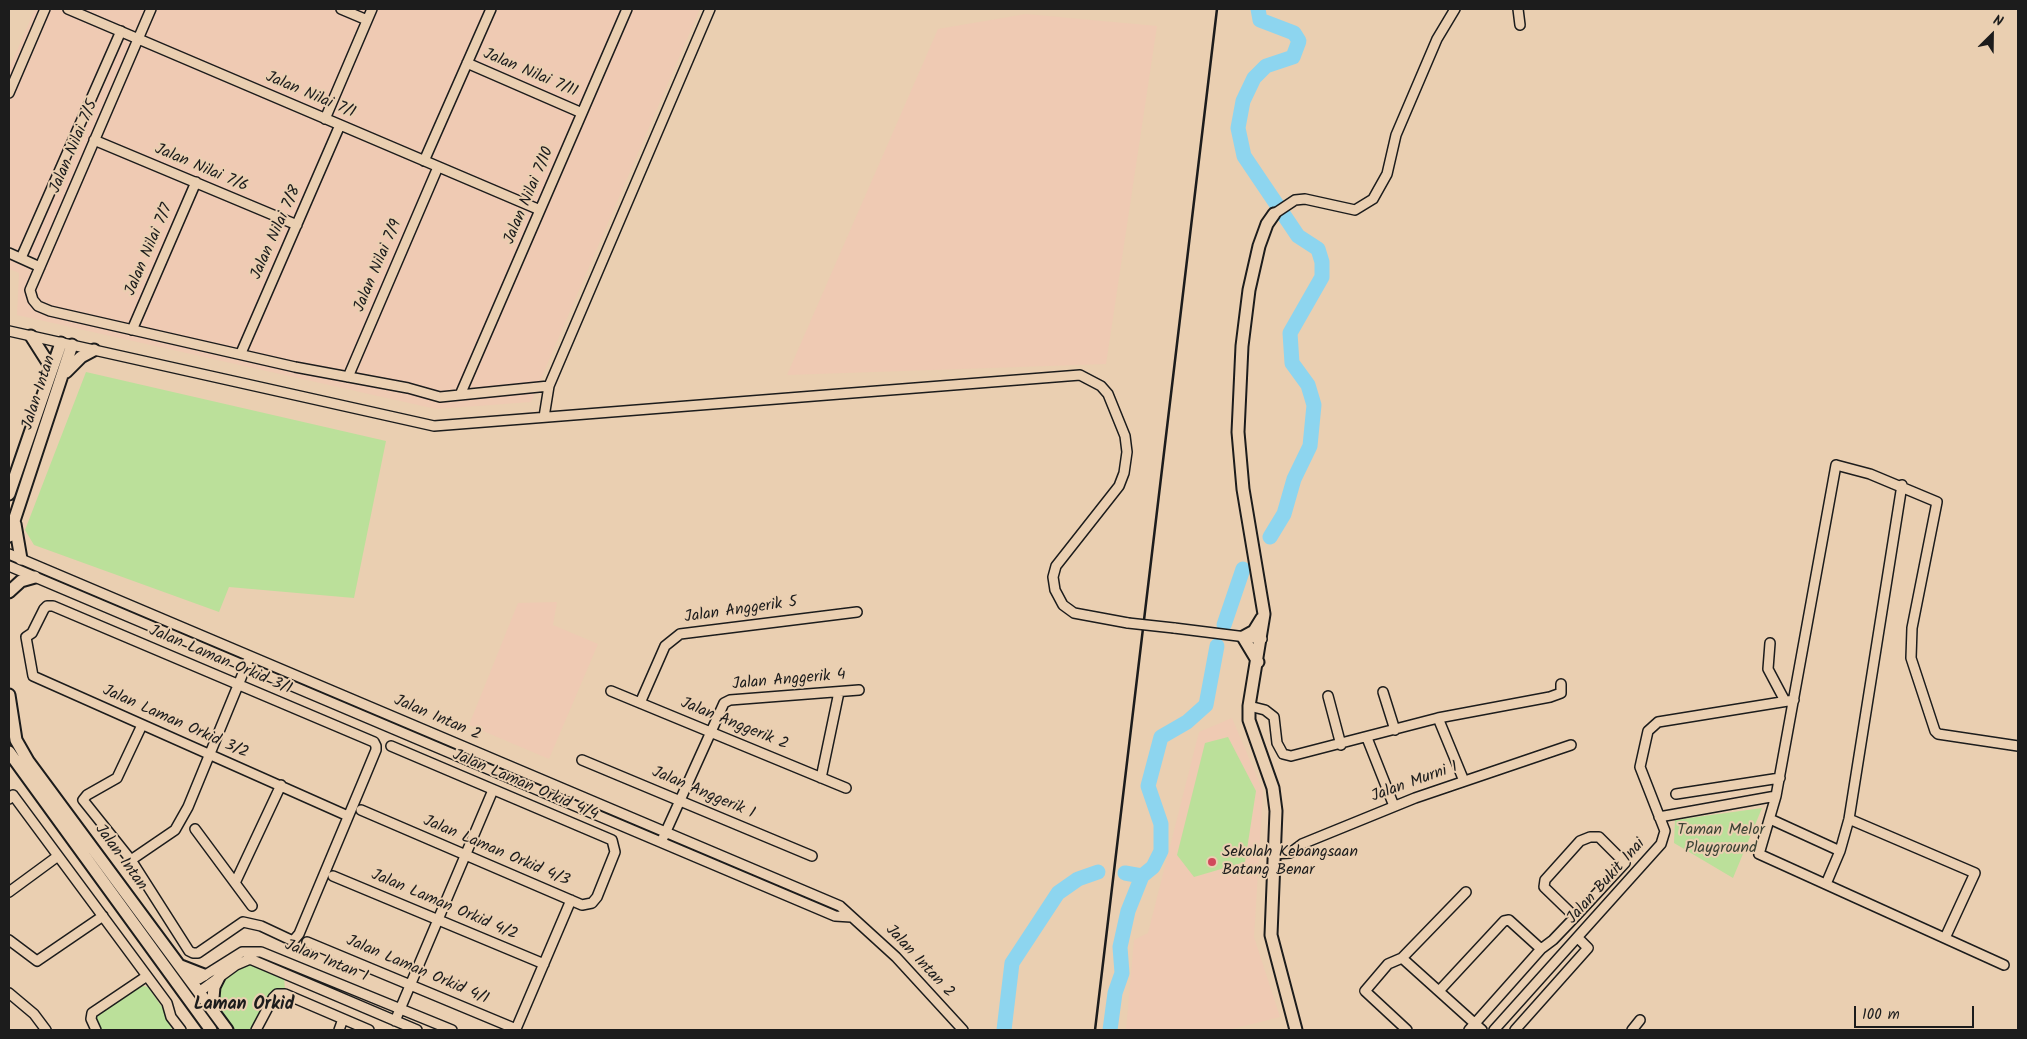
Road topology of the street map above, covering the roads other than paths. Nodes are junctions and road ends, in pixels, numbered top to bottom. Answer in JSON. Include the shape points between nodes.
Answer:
{"nodes":[{"id":1,"x":45,"y":9,"type":"edge"},
{"id":2,"x":68,"y":9,"type":"edge"},
{"id":3,"x":151,"y":9,"type":"edge"},
{"id":4,"x":341,"y":9,"type":"edge"},
{"id":5,"x":372,"y":9,"type":"edge"},
{"id":6,"x":491,"y":9,"type":"edge"},
{"id":7,"x":710,"y":9,"type":"edge"},
{"id":8,"x":1455,"y":9,"type":"edge"},
{"id":9,"x":1518,"y":9,"type":"edge"},
{"id":10,"x":624,"y":10,"type":"edge"},
{"id":11,"x":367,"y":20,"type":"junction"},
{"id":12,"x":1520,"y":25,"type":"dead end"},
{"id":13,"x":120,"y":31,"type":"junction"},
{"id":14,"x":138,"y":39,"type":"junction"},
{"id":15,"x":467,"y":63,"type":"junction"},
{"id":16,"x":9,"y":93,"type":"edge"},
{"id":17,"x":582,"y":113,"type":"junction"},
{"id":18,"x":325,"y":119,"type":"junction"},
{"id":19,"x":340,"y":125,"type":"junction"},
{"id":20,"x":94,"y":140,"type":"junction"},
{"id":21,"x":424,"y":161,"type":"junction"},
{"id":22,"x":438,"y":167,"type":"junction"},
{"id":23,"x":196,"y":182,"type":"junction"},
{"id":24,"x":540,"y":210,"type":"junction"},
{"id":25,"x":1274,"y":214,"type":"joint"},
{"id":26,"x":297,"y":225,"type":"junction"},
{"id":27,"x":9,"y":253,"type":"edge"},
{"id":28,"x":21,"y":258,"type":"junction"},
{"id":29,"x":40,"y":266,"type":"junction"},
{"id":30,"x":132,"y":330,"type":"junction"},
{"id":31,"x":9,"y":332,"type":"edge"},
{"id":32,"x":31,"y":336,"type":"junction"},
{"id":33,"x":67,"y":344,"type":"junction"},
{"id":34,"x":94,"y":350,"type":"junction"},
{"id":35,"x":241,"y":353,"type":"junction"},
{"id":36,"x":52,"y":369,"type":"junction"},
{"id":37,"x":63,"y":375,"type":"junction"},
{"id":38,"x":348,"y":377,"type":"junction"},
{"id":39,"x":549,"y":386,"type":"junction"},
{"id":40,"x":460,"y":395,"type":"junction"},
{"id":41,"x":544,"y":417,"type":"junction"},
{"id":42,"x":1902,"y":485,"type":"junction"},
{"id":43,"x":9,"y":494,"type":"edge"},
{"id":44,"x":14,"y":522,"type":"junction"},
{"id":45,"x":9,"y":536,"type":"edge"},
{"id":46,"x":9,"y":554,"type":"edge"},
{"id":47,"x":21,"y":559,"type":"junction"},
{"id":48,"x":9,"y":566,"type":"edge"},
{"id":49,"x":35,"y":577,"type":"junction"},
{"id":50,"x":9,"y":592,"type":"edge"},
{"id":51,"x":857,"y":612,"type":"dead end"},
{"id":52,"x":1264,"y":614,"type":"junction"},
{"id":53,"x":32,"y":633,"type":"joint"},
{"id":54,"x":1243,"y":636,"type":"junction"},
{"id":55,"x":1262,"y":639,"type":"junction"},
{"id":56,"x":1770,"y":643,"type":"dead end"},
{"id":57,"x":250,"y":656,"type":"junction"},
{"id":58,"x":1258,"y":662,"type":"junction"},
{"id":59,"x":246,"y":665,"type":"junction"},
{"id":60,"x":239,"y":684,"type":"junction"},
{"id":61,"x":1561,"y":684,"type":"dead end"},
{"id":62,"x":859,"y":690,"type":"dead end"},
{"id":63,"x":611,"y":691,"type":"dead end"},
{"id":64,"x":838,"y":692,"type":"junction"},
{"id":65,"x":1383,"y":692,"type":"dead end"},
{"id":66,"x":9,"y":696,"type":"edge"},
{"id":67,"x":1328,"y":696,"type":"dead end"},
{"id":68,"x":1789,"y":701,"type":"junction"},
{"id":69,"x":640,"y":703,"type":"junction"},
{"id":70,"x":1249,"y":706,"type":"junction"},
{"id":71,"x":10,"y":710,"type":"edge"},
{"id":72,"x":1438,"y":718,"type":"junction"},
{"id":73,"x":142,"y":725,"type":"junction"},
{"id":74,"x":1395,"y":730,"type":"junction"},
{"id":75,"x":710,"y":732,"type":"junction"},
{"id":76,"x":1367,"y":738,"type":"junction"},
{"id":77,"x":1340,"y":744,"type":"junction"},
{"id":78,"x":1570,"y":745,"type":"dead end"},
{"id":79,"x":391,"y":746,"type":"dead end"},
{"id":80,"x":2018,"y":746,"type":"edge"},
{"id":81,"x":9,"y":752,"type":"edge"},
{"id":82,"x":211,"y":754,"type":"junction"},
{"id":83,"x":582,"y":760,"type":"dead end"},
{"id":84,"x":821,"y":778,"type":"junction"},
{"id":85,"x":1780,"y":778,"type":"junction"},
{"id":86,"x":1464,"y":782,"type":"junction"},
{"id":87,"x":280,"y":785,"type":"junction"},
{"id":88,"x":846,"y":788,"type":"dead end"},
{"id":89,"x":493,"y":790,"type":"junction"},
{"id":90,"x":1676,"y":794,"type":"dead end"},
{"id":91,"x":1776,"y":796,"type":"junction"},
{"id":92,"x":11,"y":797,"type":"edge"},
{"id":93,"x":680,"y":801,"type":"junction"},
{"id":94,"x":1394,"y":806,"type":"junction"},
{"id":95,"x":361,"y":810,"type":"dead end"},
{"id":96,"x":348,"y":816,"type":"junction"},
{"id":97,"x":1659,"y":817,"type":"junction"},
{"id":98,"x":1770,"y":819,"type":"junction"},
{"id":99,"x":1849,"y":819,"type":"junction"},
{"id":100,"x":195,"y":829,"type":"dead end"},
{"id":101,"x":666,"y":832,"type":"junction"},
{"id":102,"x":661,"y":842,"type":"junction"},
{"id":103,"x":1840,"y":851,"type":"junction"},
{"id":104,"x":465,"y":854,"type":"junction"},
{"id":105,"x":1274,"y":854,"type":"junction"},
{"id":106,"x":58,"y":856,"type":"junction"},
{"id":107,"x":812,"y":856,"type":"dead end"},
{"id":108,"x":131,"y":860,"type":"junction"},
{"id":109,"x":333,"y":876,"type":"dead end"},
{"id":110,"x":606,"y":876,"type":"joint"},
{"id":111,"x":235,"y":882,"type":"junction"},
{"id":112,"x":1826,"y":884,"type":"junction"},
{"id":113,"x":9,"y":892,"type":"edge"},
{"id":114,"x":1466,"y":892,"type":"dead end"},
{"id":115,"x":571,"y":900,"type":"junction"},
{"id":116,"x":252,"y":906,"type":"dead end"},
{"id":117,"x":103,"y":916,"type":"junction"},
{"id":118,"x":851,"y":917,"type":"junction"},
{"id":119,"x":1575,"y":917,"type":"junction"},
{"id":120,"x":438,"y":920,"type":"junction"},
{"id":121,"x":1578,"y":938,"type":"junction"},
{"id":122,"x":1945,"y":938,"type":"junction"},
{"id":123,"x":9,"y":940,"type":"edge"},
{"id":124,"x":307,"y":942,"type":"dead end"},
{"id":125,"x":1541,"y":949,"type":"junction"},
{"id":126,"x":1402,"y":958,"type":"junction"},
{"id":127,"x":544,"y":964,"type":"junction"},
{"id":128,"x":2004,"y":965,"type":"dead end"},
{"id":129,"x":179,"y":966,"type":"junction"},
{"id":130,"x":204,"y":975,"type":"junction"},
{"id":131,"x":147,"y":976,"type":"junction"},
{"id":132,"x":219,"y":977,"type":"junction"},
{"id":133,"x":411,"y":984,"type":"junction"},
{"id":134,"x":195,"y":987,"type":"junction"},
{"id":135,"x":1439,"y":991,"type":"junction"},
{"id":136,"x":9,"y":993,"type":"edge"},
{"id":137,"x":184,"y":995,"type":"junction"},
{"id":138,"x":400,"y":1008,"type":"junction"},
{"id":139,"x":212,"y":1009,"type":"junction"},
{"id":140,"x":343,"y":1019,"type":"junction"},
{"id":141,"x":395,"y":1020,"type":"junction"},
{"id":142,"x":1640,"y":1020,"type":"dead end"},
{"id":143,"x":1475,"y":1028,"type":"edge"},
{"id":144,"x":46,"y":1030,"type":"edge"},
{"id":145,"x":96,"y":1030,"type":"edge"},
{"id":146,"x":181,"y":1030,"type":"edge"},
{"id":147,"x":211,"y":1030,"type":"edge"},
{"id":148,"x":227,"y":1030,"type":"edge"},
{"id":149,"x":256,"y":1030,"type":"edge"},
{"id":150,"x":339,"y":1030,"type":"edge"},
{"id":151,"x":369,"y":1030,"type":"edge"},
{"id":152,"x":417,"y":1030,"type":"edge"},
{"id":153,"x":452,"y":1030,"type":"edge"},
{"id":154,"x":963,"y":1030,"type":"edge"},
{"id":155,"x":1296,"y":1030,"type":"edge"},
{"id":156,"x":1407,"y":1030,"type":"edge"},
{"id":157,"x":1494,"y":1030,"type":"edge"},
{"id":158,"x":1515,"y":1030,"type":"edge"},
{"id":159,"x":1632,"y":1030,"type":"edge"}],
"edges":[{"from":1,"to":16,"type":"street"},
{"from":2,"to":13,"type":"street","name":"Jalan Nilai 7/1"},
{"from":3,"to":14,"type":"street","name":"Jalan Nilai 7/5"},
{"from":4,"to":11,"type":"street"},
{"from":5,"to":11,"type":"street"},
{"from":6,"to":15,"type":"street"},
{"from":7,"to":39,"type":"street"},
{"from":8,"to":25,"type":"street","via":[[1403,117],[1387,174],[1373,199],[1355,210],[1305,199],[1295,200]]},
{"from":9,"to":12,"type":"street"},
{"from":10,"to":17,"type":"street","name":"Jalan Nilai 7/10"},
{"from":11,"to":18,"type":"street"},
{"from":13,"to":14,"type":"street","name":"Jalan Nilai 7/1"},
{"from":13,"to":28,"type":"street"},
{"from":14,"to":18,"type":"street","name":"Jalan Nilai 7/1"},
{"from":14,"to":20,"type":"street","name":"Jalan Nilai 7/5"},
{"from":15,"to":17,"type":"street","name":"Jalan Nilai 7/11"},
{"from":15,"to":21,"type":"street"},
{"from":17,"to":24,"type":"street","name":"Jalan Nilai 7/10"},
{"from":18,"to":19,"type":"street","name":"Jalan Nilai 7/1"},
{"from":19,"to":21,"type":"street","name":"Jalan Nilai 7/1"},
{"from":19,"to":26,"type":"street","name":"Jalan Nilai 7/8"},
{"from":20,"to":23,"type":"street","name":"Jalan Nilai 7/6"},
{"from":20,"to":29,"type":"street","name":"Jalan Nilai 7/5"},
{"from":21,"to":22,"type":"street","name":"Jalan Nilai 7/1"},
{"from":22,"to":24,"type":"street","name":"Jalan Nilai 7/1"},
{"from":22,"to":38,"type":"street","name":"Jalan Nilai 7/9"},
{"from":23,"to":26,"type":"street","name":"Jalan Nilai 7/6"},
{"from":23,"to":30,"type":"street","name":"Jalan Nilai 7/7"},
{"from":24,"to":40,"type":"street","name":"Jalan Nilai 7/10"},
{"from":25,"to":52,"type":"street","via":[[1259,246],[1249,290],[1242,346],[1238,432],[1243,489]]},
{"from":26,"to":35,"type":"street","name":"Jalan Nilai 7/8"},
{"from":27,"to":28,"type":"street"},
{"from":28,"to":29,"type":"street"},
{"from":29,"to":30,"type":"street","name":"Jalan Nilai 7/5","via":[[30,290],[38,306],[50,312]]},
{"from":30,"to":35,"type":"street","name":"Jalan Nilai 7/5"},
{"from":31,"to":32,"type":"street"},
{"from":32,"to":33,"type":"street"},
{"from":32,"to":36,"type":"street"},
{"from":33,"to":34,"type":"street"},
{"from":33,"to":36,"type":"street","name":"Jalan Intan"},
{"from":33,"to":37,"type":"street","name":"Jalan Intan"},
{"from":34,"to":37,"type":"street","via":[[81,357]]},
{"from":34,"to":41,"type":"street","via":[[434,426]]},
{"from":35,"to":38,"type":"street","name":"Jalan Nilai 7/5"},
{"from":36,"to":43,"type":"street","name":"Jalan Intan"},
{"from":37,"to":44,"type":"street","name":"Jalan Intan"},
{"from":38,"to":40,"type":"street","name":"Jalan Nilai 7/5","via":[[440,397]]},
{"from":39,"to":40,"type":"street","name":"Jalan Nilai 7/5"},
{"from":39,"to":41,"type":"street"},
{"from":41,"to":54,"type":"street","bridge":true,"via":[[1080,375],[1101,386],[1108,394],[1125,436],[1127,452],[1119,486],[1056,566],[1053,577],[1055,590],[1063,605],[1074,613]]},
{"from":42,"to":68,"type":"street","via":[[1836,465]]},
{"from":42,"to":80,"type":"street","via":[[1937,502],[1912,628],[1910,658],[1935,731],[1942,735]]},
{"from":42,"to":99,"type":"street"},
{"from":44,"to":45,"type":"street","name":"Jalan Intan"},
{"from":44,"to":47,"type":"street"},
{"from":46,"to":47,"type":"street","name":"Jalan Intan 2"},
{"from":47,"to":57,"type":"street","name":"Jalan Intan 2"},
{"from":48,"to":49,"type":"street","name":"Jalan Intan 2"},
{"from":49,"to":50,"type":"street","via":[[21,582]]},
{"from":49,"to":59,"type":"street","name":"Jalan Intan 2"},
{"from":51,"to":69,"type":"street","name":"Jalan Anggerik 5","via":[[680,634],[665,646]]},
{"from":52,"to":54,"type":"street","via":[[1254,631]]},
{"from":52,"to":55,"type":"street"},
{"from":53,"to":60,"type":"street","name":"Jalan Laman Orkid 3/1","via":[[44,608],[53,606]]},
{"from":53,"to":73,"type":"street","name":"Jalan Laman Orkid 3/2","via":[[26,636],[34,676]]},
{"from":54,"to":55,"type":"street"},
{"from":54,"to":58,"type":"street"},
{"from":55,"to":58,"type":"street"},
{"from":56,"to":68,"type":"street","via":[[1768,669]]},
{"from":57,"to":59,"type":"street"},
{"from":57,"to":101,"type":"street","name":"Jalan Intan 2"},
{"from":58,"to":70,"type":"street"},
{"from":59,"to":60,"type":"street"},
{"from":59,"to":102,"type":"street","name":"Jalan Intan 2"},
{"from":60,"to":82,"type":"street"},
{"from":60,"to":96,"type":"street","name":"Jalan Laman Orkid 3/1","via":[[374,742],[376,750]]},
{"from":61,"to":72,"type":"street","via":[[1561,693],[1550,697]]},
{"from":62,"to":64,"type":"street","name":"Jalan Anggerik 4"},
{"from":63,"to":69,"type":"street","name":"Jalan Anggerik 2"},
{"from":64,"to":75,"type":"street","name":"Jalan Anggerik 4","via":[[730,700],[724,703]]},
{"from":64,"to":84,"type":"street"},
{"from":65,"to":74,"type":"street"},
{"from":66,"to":71,"type":"street","name":"Jalan Intan"},
{"from":67,"to":77,"type":"street"},
{"from":68,"to":85,"type":"street"},
{"from":68,"to":97,"type":"street","name":"Jalan Bukit Inai","via":[[1658,722],[1648,730],[1640,767]]},
{"from":69,"to":75,"type":"street","name":"Jalan Anggerik 2"},
{"from":70,"to":77,"type":"street","via":[[1274,716],[1277,743],[1284,754],[1291,756]]},
{"from":70,"to":105,"type":"street","via":[[1249,720],[1273,788],[1276,811]]},
{"from":71,"to":129,"type":"street","name":"Jalan Intan","via":[[16,740],[28,761]]},
{"from":72,"to":74,"type":"street"},
{"from":72,"to":86,"type":"street"},
{"from":73,"to":82,"type":"street","name":"Jalan Laman Orkid 3/2"},
{"from":73,"to":108,"type":"street","via":[[117,778],[83,800]]},
{"from":74,"to":76,"type":"street"},
{"from":75,"to":84,"type":"street","name":"Jalan Anggerik 2"},
{"from":75,"to":93,"type":"street"},
{"from":76,"to":77,"type":"street"},
{"from":76,"to":94,"type":"street"},
{"from":78,"to":86,"type":"street","name":"Jalan Murni 1"},
{"from":79,"to":89,"type":"street","name":"Jalan Laman Orkid 4/4"},
{"from":81,"to":137,"type":"street","name":"Jalan Intan"},
{"from":82,"to":87,"type":"street","name":"Jalan Laman Orkid 3/2"},
{"from":82,"to":108,"type":"street","via":[[175,830]]},
{"from":83,"to":93,"type":"street","name":"Jalan Anggerik 1"},
{"from":84,"to":88,"type":"street","name":"Jalan Anggerik 2"},
{"from":85,"to":90,"type":"street"},
{"from":85,"to":91,"type":"street"},
{"from":86,"to":94,"type":"street","name":"Jalan Murni 1"},
{"from":87,"to":96,"type":"street","name":"Jalan Laman Orkid 3/2"},
{"from":87,"to":111,"type":"street"},
{"from":89,"to":104,"type":"street"},
{"from":89,"to":110,"type":"street","name":"Jalan Laman Orkid 4/4","via":[[612,840],[615,852]]},
{"from":91,"to":97,"type":"street"},
{"from":91,"to":98,"type":"street"},
{"from":92,"to":106,"type":"street"},
{"from":93,"to":101,"type":"street"},
{"from":93,"to":107,"type":"street","name":"Jalan Anggerik 1"},
{"from":94,"to":105,"type":"street","name":"Jalan Murni 1","via":[[1302,844],[1290,853]]},
{"from":95,"to":104,"type":"street","name":"Jalan Laman Orkid 4/3"},
{"from":96,"to":108,"type":"street","via":[[299,934],[293,941],[262,926],[243,922],[198,953],[193,953]]},
{"from":97,"to":121,"type":"street","name":"Jalan Bukit Inai","via":[[1665,831],[1661,844]]},
{"from":98,"to":103,"type":"street"},
{"from":98,"to":112,"type":"street","via":[[1759,854]]},
{"from":99,"to":103,"type":"street"},
{"from":99,"to":122,"type":"street","via":[[1974,873]]},
{"from":100,"to":111,"type":"street"},
{"from":101,"to":102,"type":"street"},
{"from":101,"to":118,"type":"street","name":"Jalan Intan 2","via":[[840,906]]},
{"from":102,"to":118,"type":"street","name":"Jalan Intan 2","via":[[836,916]]},
{"from":103,"to":112,"type":"street"},
{"from":104,"to":115,"type":"street","name":"Jalan Laman Orkid 4/3"},
{"from":104,"to":120,"type":"street"},
{"from":105,"to":155,"type":"street","via":[[1271,935]]},
{"from":106,"to":113,"type":"street"},
{"from":106,"to":117,"type":"street"},
{"from":109,"to":120,"type":"street","name":"Jalan Laman Orkid 4/2"},
{"from":110,"to":115,"type":"street","name":"Jalan Laman Orkid 4/3","via":[[592,903],[582,905]]},
{"from":111,"to":116,"type":"street"},
{"from":112,"to":122,"type":"street"},
{"from":114,"to":126,"type":"street"},
{"from":115,"to":127,"type":"street"},
{"from":117,"to":123,"type":"street","via":[[37,961]]},
{"from":117,"to":131,"type":"street"},
{"from":118,"to":154,"type":"street","name":"Jalan Intan 2","via":[[896,957]]},
{"from":119,"to":119,"type":"street","via":[[1544,887],[1545,880],[1580,841],[1599,837],[1625,863]]},
{"from":119,"to":125,"type":"street"},
{"from":120,"to":127,"type":"street","name":"Jalan Laman Orkid 4/2"},
{"from":120,"to":133,"type":"street"},
{"from":121,"to":157,"type":"street","name":"Jalan Bukit Inai"},
{"from":121,"to":158,"type":"street","via":[[1588,948]]},
{"from":122,"to":128,"type":"street"},
{"from":124,"to":133,"type":"street","name":"Jalan Laman Orkid 4/1"},
{"from":125,"to":135,"type":"street","via":[[1509,920],[1504,921]]},
{"from":125,"to":143,"type":"street"},
{"from":126,"to":135,"type":"street"},
{"from":126,"to":156,"type":"street","via":[[1388,964],[1365,991]]},
{"from":127,"to":133,"type":"street","name":"Jalan Laman Orkid 4/1","via":[[516,1029]]},
{"from":129,"to":130,"type":"street"},
{"from":129,"to":134,"type":"street","name":"Jalan Intan"},
{"from":130,"to":134,"type":"street","name":"Jalan Intan 1"},
{"from":130,"to":138,"type":"street","name":"Jalan Intan 1","via":[[230,958],[252,950]]},
{"from":131,"to":145,"type":"street","via":[[92,1013]]},
{"from":131,"to":146,"type":"street","via":[[167,1003],[171,1017]]},
{"from":132,"to":134,"type":"street","name":"Jalan Intan 1"},
{"from":132,"to":139,"type":"street","via":[[214,987]]},
{"from":132,"to":141,"type":"street","name":"Jalan Intan 1","via":[[236,964],[250,959],[260,961]]},
{"from":133,"to":138,"type":"street"},
{"from":134,"to":137,"type":"street"},
{"from":134,"to":139,"type":"street","name":"Jalan Intan"},
{"from":135,"to":143,"type":"street"},
{"from":136,"to":144,"type":"street","via":[[34,1014]]},
{"from":137,"to":147,"type":"street","name":"Jalan Intan"},
{"from":138,"to":141,"type":"street"},
{"from":138,"to":153,"type":"street","name":"Jalan Intan 1"},
{"from":139,"to":148,"type":"street","name":"Jalan Intan"},
{"from":140,"to":149,"type":"street","via":[[285,994],[277,994]]},
{"from":140,"to":150,"type":"street"},
{"from":140,"to":151,"type":"street"},
{"from":141,"to":152,"type":"street","name":"Jalan Intan 1"},
{"from":142,"to":159,"type":"street"}]}
